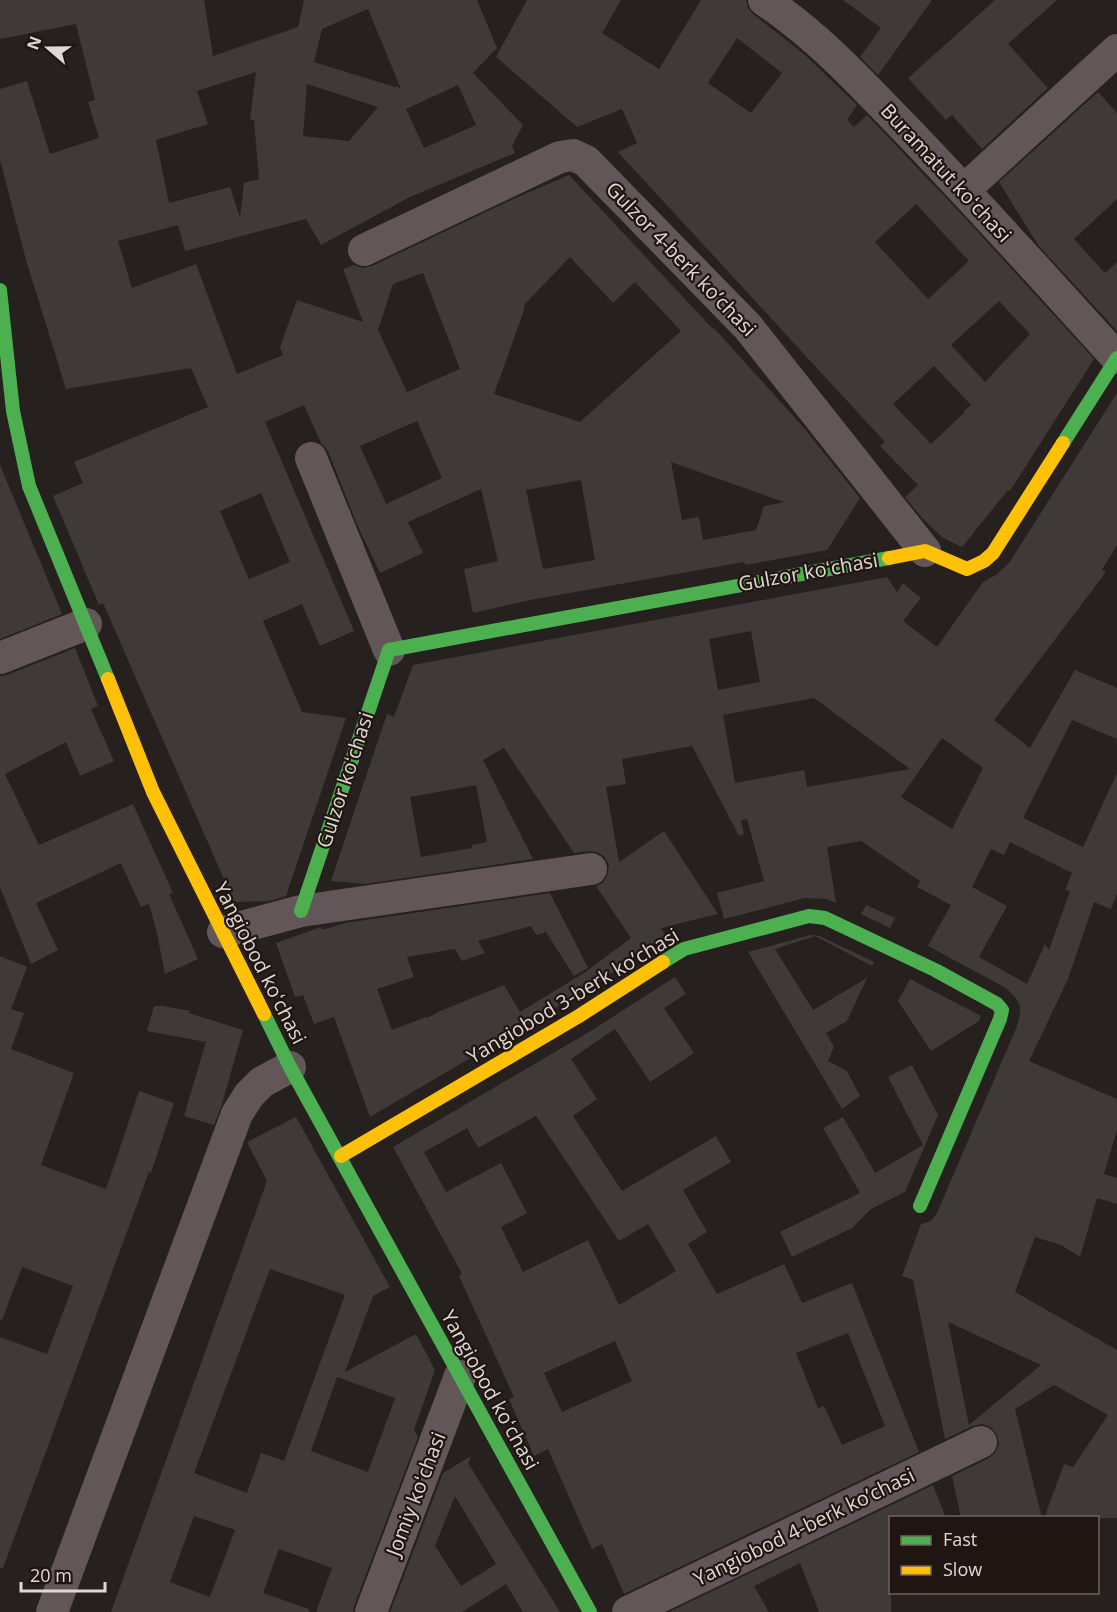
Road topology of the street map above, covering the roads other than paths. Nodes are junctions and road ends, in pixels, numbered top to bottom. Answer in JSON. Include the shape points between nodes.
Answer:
{"nodes":[{"id":1,"x":764,"y":0,"type":"edge"},
{"id":2,"x":1117,"y":50,"type":"edge"},
{"id":3,"x":964,"y":190,"type":"junction"},
{"id":4,"x":364,"y":250,"type":"dead end"},
{"id":5,"x":0,"y":290,"type":"edge"},
{"id":6,"x":1117,"y":358,"type":"edge"},
{"id":7,"x":310,"y":458,"type":"dead end"},
{"id":8,"x":925,"y":551,"type":"junction"},
{"id":9,"x":86,"y":624,"type":"junction"},
{"id":10,"x":389,"y":650,"type":"junction"},
{"id":11,"x":0,"y":658,"type":"edge"},
{"id":12,"x":591,"y":869,"type":"dead end"},
{"id":13,"x":302,"y":911,"type":"junction"},
{"id":14,"x":223,"y":932,"type":"junction"},
{"id":15,"x":291,"y":1067,"type":"junction"},
{"id":16,"x":341,"y":1156,"type":"junction"},
{"id":17,"x":920,"y":1206,"type":"dead end"},
{"id":18,"x":460,"y":1376,"type":"junction"},
{"id":19,"x":981,"y":1442,"type":"dead end"},
{"id":20,"x":52,"y":1612,"type":"edge"},
{"id":21,"x":371,"y":1612,"type":"edge"},
{"id":22,"x":590,"y":1612,"type":"edge"},
{"id":23,"x":628,"y":1612,"type":"edge"}],
"edges":[{"from":1,"to":3,"type":"street","name":"Buramatut koʻchasi","via":[[836,58]]},
{"from":2,"to":3,"type":"street"},
{"from":3,"to":6,"type":"street","name":"Buramatut koʻchasi"},
{"from":4,"to":8,"type":"street","name":"Gulzor 4-berk koʼchasi","via":[[560,157],[586,161],[748,327]]},
{"from":5,"to":9,"type":"street","name":"Yangiobod koʻchasi","via":[[13,411],[29,486]]},
{"from":6,"to":8,"type":"street","via":[[993,553],[967,569]]},
{"from":7,"to":10,"type":"street"},
{"from":8,"to":10,"type":"street","name":"Gulzor koʻchasi"},
{"from":9,"to":11,"type":"street"},
{"from":9,"to":14,"type":"street","name":"Yangiobod koʻchasi","via":[[153,792]]},
{"from":10,"to":13,"type":"street","name":"Gulzor koʻchasi"},
{"from":12,"to":13,"type":"street"},
{"from":13,"to":14,"type":"street"},
{"from":14,"to":15,"type":"street","name":"Yangiobod koʻchasi"},
{"from":15,"to":16,"type":"street","name":"Yangiobod koʻchasi"},
{"from":15,"to":20,"type":"street","via":[[262,1082],[237,1114]]},
{"from":16,"to":17,"type":"street","name":"Yangiobod 3-berk koʼchasi","via":[[579,1016],[684,949],[809,916],[825,918],[935,970],[1002,1010]]},
{"from":16,"to":18,"type":"street","name":"Yangiobod koʻchasi"},
{"from":18,"to":21,"type":"street","name":"Jomiy koʻchasi"},
{"from":18,"to":22,"type":"street","name":"Yangiobod koʻchasi"},
{"from":19,"to":23,"type":"street","name":"Yangiobod 4-berk koʼchasi"}]}
